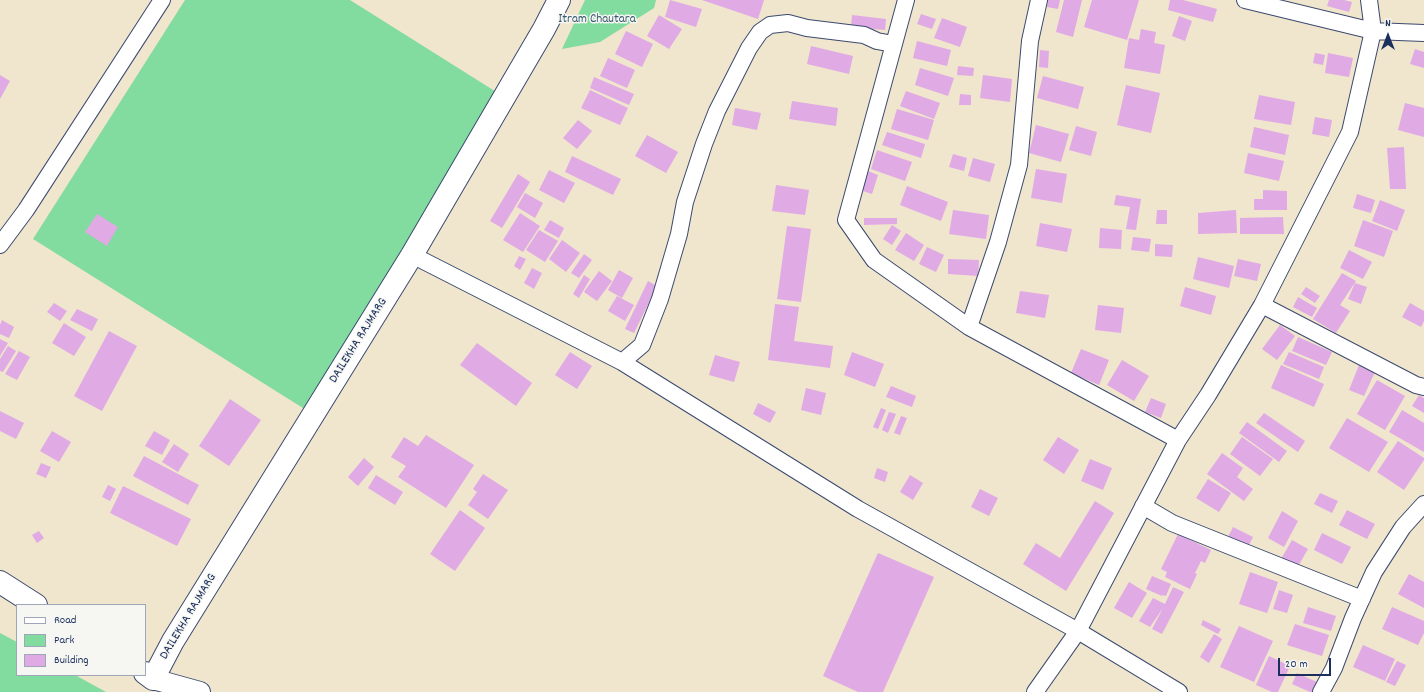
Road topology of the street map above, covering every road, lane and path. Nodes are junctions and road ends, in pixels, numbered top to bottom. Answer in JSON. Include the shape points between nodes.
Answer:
{"nodes":[{"id":1,"x":162,"y":0,"type":"edge"},
{"id":2,"x":559,"y":0,"type":"edge"},
{"id":3,"x":906,"y":0,"type":"edge"},
{"id":4,"x":1039,"y":0,"type":"edge"},
{"id":5,"x":1245,"y":0,"type":"edge"},
{"id":6,"x":1369,"y":0,"type":"edge"},
{"id":7,"x":1373,"y":31,"type":"junction"},
{"id":8,"x":1424,"y":33,"type":"edge"},
{"id":9,"x":893,"y":44,"type":"junction"},
{"id":10,"x":0,"y":245,"type":"edge"},
{"id":11,"x":412,"y":255,"type":"junction"},
{"id":12,"x":1262,"y":305,"type":"junction"},
{"id":13,"x":969,"y":327,"type":"junction"},
{"id":14,"x":622,"y":362,"type":"junction"},
{"id":15,"x":1424,"y":387,"type":"edge"},
{"id":16,"x":1178,"y":440,"type":"junction"},
{"id":17,"x":1424,"y":504,"type":"edge"},
{"id":18,"x":1143,"y":506,"type":"junction"},
{"id":19,"x":0,"y":582,"type":"edge"},
{"id":20,"x":1362,"y":599,"type":"junction"},
{"id":21,"x":34,"y":604,"type":"edge"},
{"id":22,"x":1078,"y":631,"type":"junction"},
{"id":23,"x":149,"y":676,"type":"edge"},
{"id":24,"x":200,"y":692,"type":"edge"},
{"id":25,"x":1035,"y":692,"type":"edge"},
{"id":26,"x":1179,"y":692,"type":"edge"},
{"id":27,"x":1321,"y":692,"type":"edge"}],
"edges":[{"from":1,"to":10,"type":"street","via":[[26,210]]},
{"from":2,"to":11,"type":"main road","name":"DAILEKHA RAJMARG"},
{"from":3,"to":9,"type":"street"},
{"from":4,"to":13,"type":"street","via":[[1030,41],[1019,165],[998,242]]},
{"from":5,"to":7,"type":"street"},
{"from":6,"to":7,"type":"street"},
{"from":7,"to":8,"type":"street"},
{"from":7,"to":12,"type":"street","via":[[1350,132]]},
{"from":9,"to":13,"type":"street","via":[[846,220],[874,260]]},
{"from":9,"to":14,"type":"street","via":[[864,35],[788,23],[770,25],[760,32],[749,48],[717,111],[704,144],[685,202],[679,234],[660,299],[642,345]]},
{"from":11,"to":14,"type":"street"},
{"from":11,"to":23,"type":"main road","name":"DAILEKHA RAJMARG"},
{"from":12,"to":15,"type":"street"},
{"from":12,"to":16,"type":"street"},
{"from":13,"to":16,"type":"street"},
{"from":14,"to":22,"type":"street","via":[[858,509]]},
{"from":16,"to":18,"type":"street"},
{"from":17,"to":20,"type":"street","via":[[1403,527],[1374,572]]},
{"from":18,"to":20,"type":"street","via":[[1172,523]]},
{"from":18,"to":22,"type":"street"},
{"from":19,"to":21,"type":"main road"},
{"from":20,"to":27,"type":"street","via":[[1334,668]]},
{"from":22,"to":25,"type":"street"},
{"from":22,"to":26,"type":"street"},
{"from":23,"to":24,"type":"street"}]}
